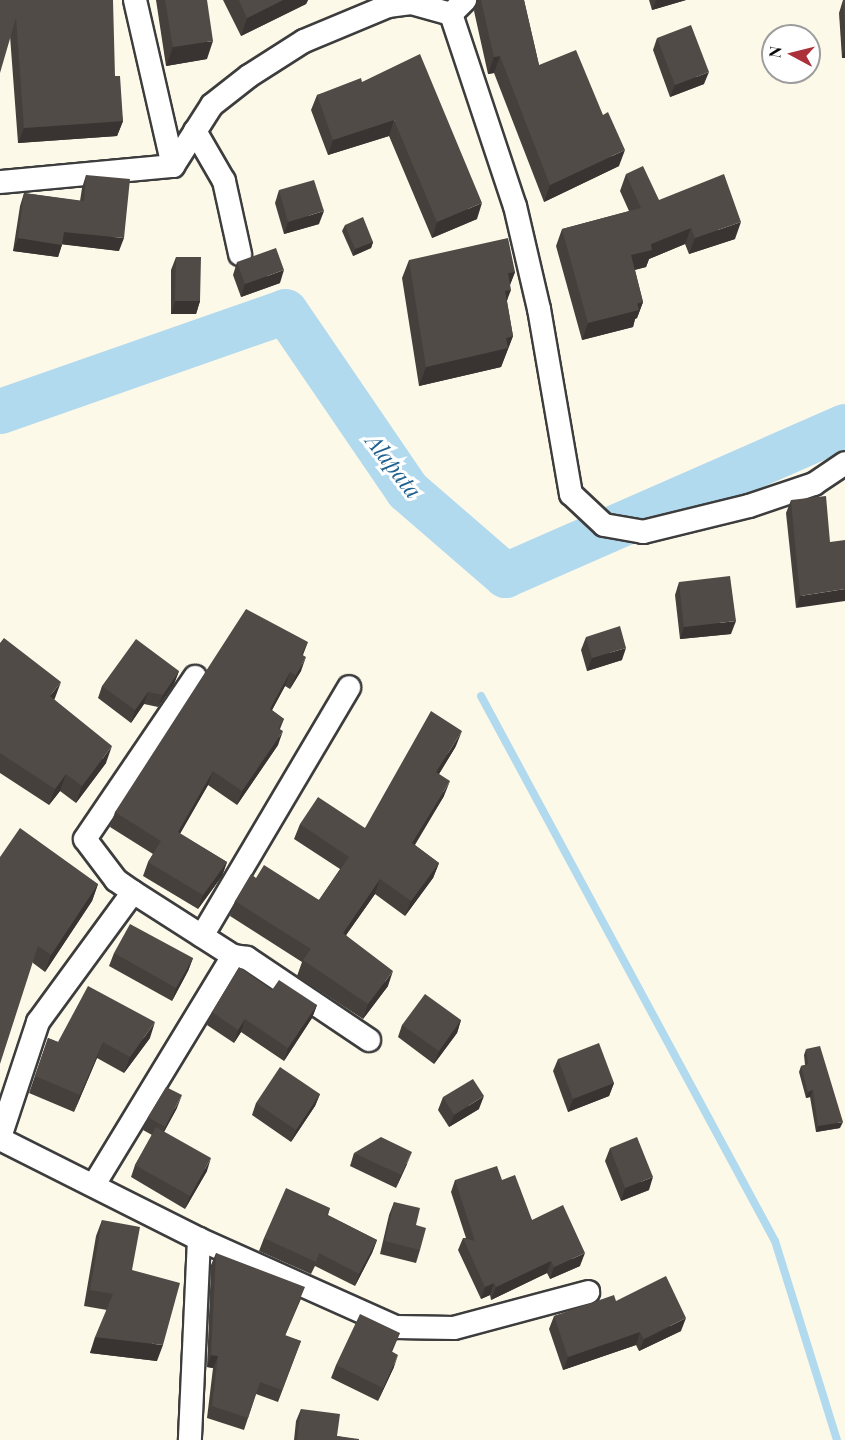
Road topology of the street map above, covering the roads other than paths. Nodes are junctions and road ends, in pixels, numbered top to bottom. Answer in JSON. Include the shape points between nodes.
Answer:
{"nodes":[{"id":1,"x":135,"y":0,"type":"edge"},
{"id":2,"x":386,"y":3,"type":"edge"},
{"id":3,"x":458,"y":7,"type":"edge"},
{"id":4,"x":195,"y":131,"type":"junction"},
{"id":5,"x":173,"y":166,"type":"junction"},
{"id":6,"x":0,"y":182,"type":"edge"},
{"id":7,"x":240,"y":254,"type":"dead end"},
{"id":8,"x":845,"y":463,"type":"edge"},
{"id":9,"x":195,"y":677,"type":"dead end"},
{"id":10,"x":349,"y":687,"type":"dead end"},
{"id":11,"x":133,"y":892,"type":"junction"},
{"id":12,"x":202,"y":936,"type":"junction"},
{"id":13,"x":232,"y":956,"type":"junction"},
{"id":14,"x":369,"y":1040,"type":"dead end"},
{"id":15,"x":0,"y":1138,"type":"edge"},
{"id":16,"x":95,"y":1184,"type":"junction"},
{"id":17,"x":199,"y":1239,"type":"junction"},
{"id":18,"x":588,"y":1292,"type":"dead end"},
{"id":19,"x":190,"y":1440,"type":"edge"}],
"edges":[{"from":1,"to":5,"type":"street"},
{"from":2,"to":3,"type":"street"},
{"from":2,"to":4,"type":"street","via":[[304,41],[249,76],[212,105]]},
{"from":3,"to":8,"type":"street","via":[[515,206],[563,432],[571,494],[604,525],[643,532],[749,506],[814,484]]},
{"from":4,"to":5,"type":"street"},
{"from":4,"to":7,"type":"street","via":[[224,181]]},
{"from":5,"to":6,"type":"street"},
{"from":9,"to":11,"type":"street","via":[[85,839],[116,880]]},
{"from":10,"to":12,"type":"street"},
{"from":11,"to":12,"type":"street"},
{"from":11,"to":15,"type":"street","via":[[38,1022]]},
{"from":12,"to":13,"type":"street"},
{"from":13,"to":14,"type":"street","via":[[247,958]]},
{"from":13,"to":16,"type":"street"},
{"from":15,"to":16,"type":"street"},
{"from":16,"to":17,"type":"street"},
{"from":17,"to":18,"type":"street","via":[[396,1327],[454,1328]]},
{"from":17,"to":19,"type":"street"}]}
